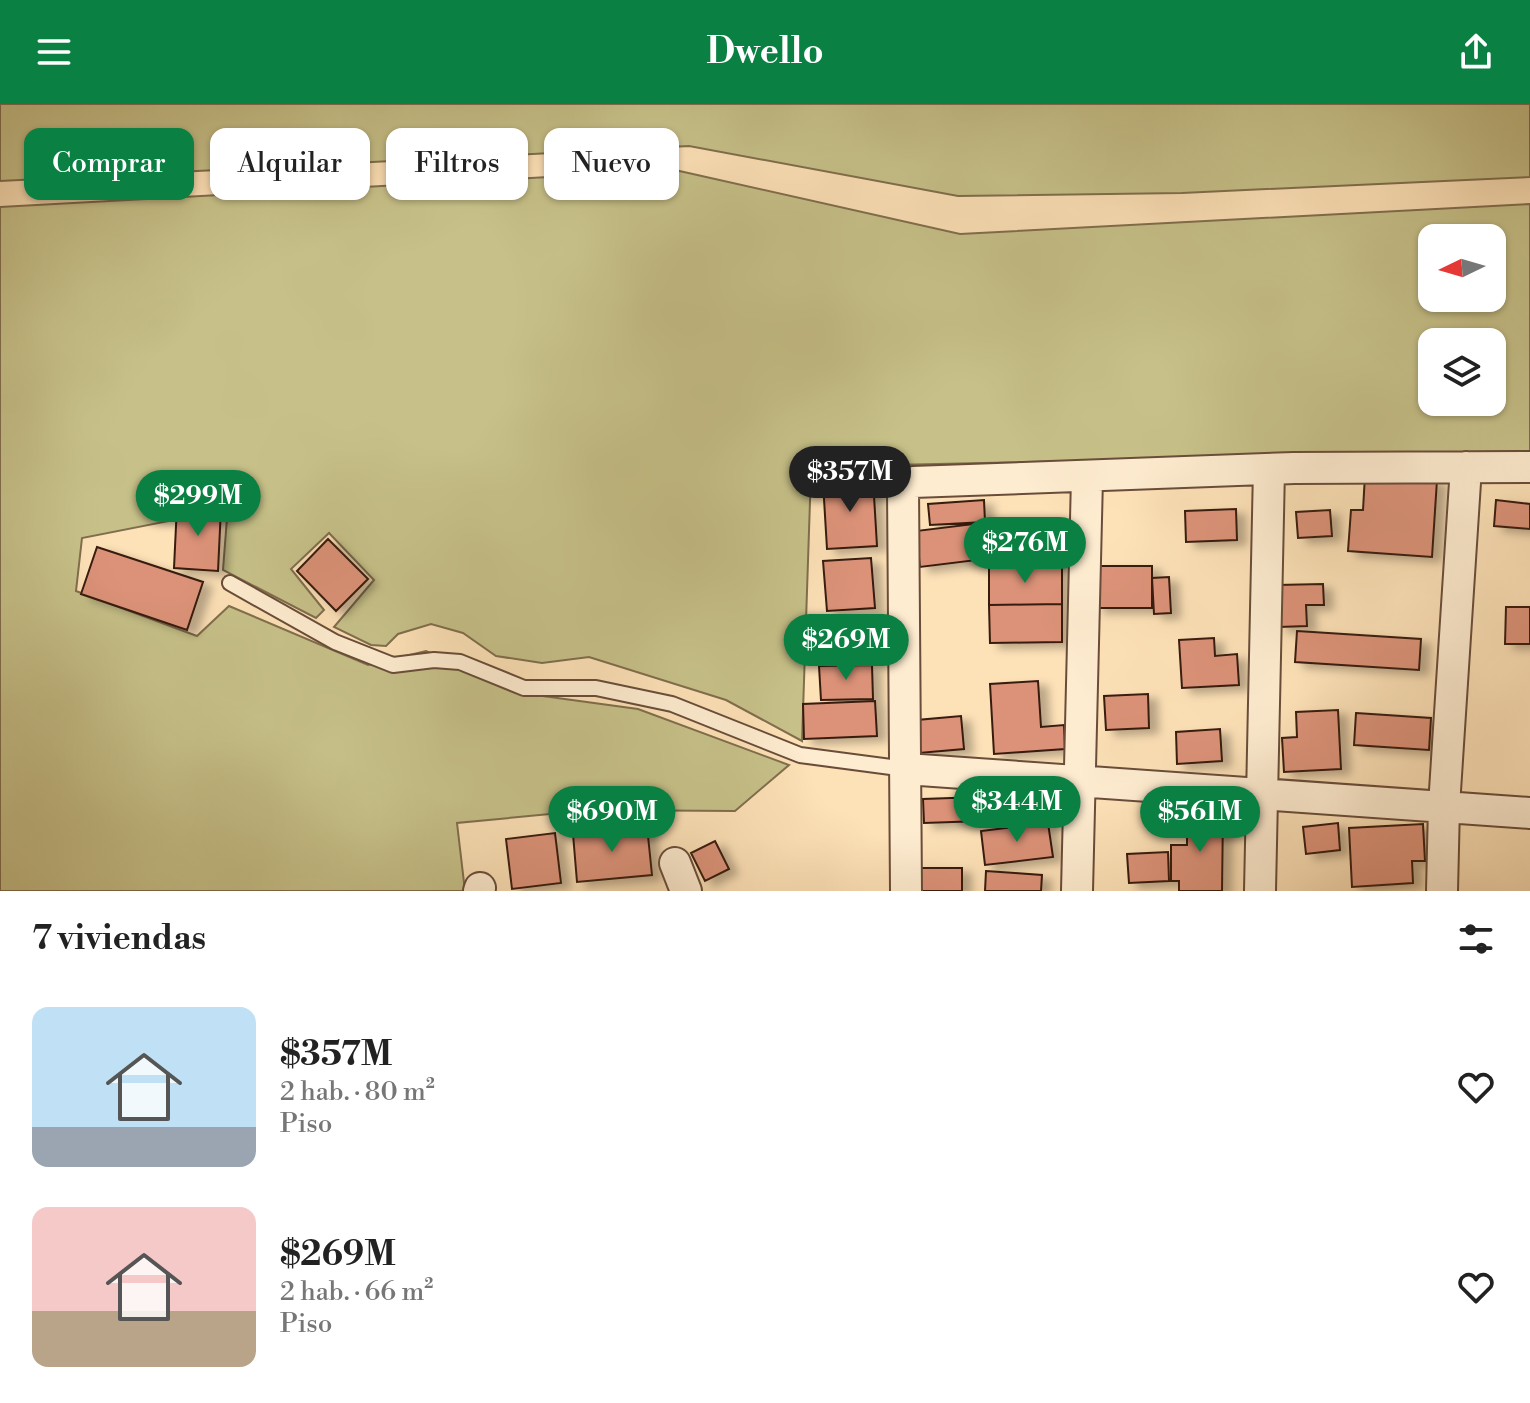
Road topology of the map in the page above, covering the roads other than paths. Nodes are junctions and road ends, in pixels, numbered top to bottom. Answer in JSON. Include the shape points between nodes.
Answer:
{"nodes":[{"id":1,"x":1466,"y":467,"type":"junction"},
{"id":2,"x":1530,"y":467,"type":"edge"},
{"id":3,"x":1269,"y":469,"type":"junction"},
{"id":4,"x":1087,"y":478,"type":"junction"},
{"id":5,"x":230,"y":583,"type":"dead end"},
{"id":6,"x":906,"y":769,"type":"junction"},
{"id":7,"x":1079,"y":782,"type":"junction"},
{"id":8,"x":1261,"y":794,"type":"junction"},
{"id":9,"x":1444,"y":806,"type":"junction"},
{"id":10,"x":1530,"y":813,"type":"edge"},
{"id":11,"x":906,"y":891,"type":"edge"},
{"id":12,"x":1077,"y":891,"type":"edge"},
{"id":13,"x":1260,"y":891,"type":"edge"},
{"id":14,"x":1442,"y":891,"type":"edge"}],
"edges":[{"from":1,"to":2,"type":"street"},
{"from":1,"to":3,"type":"street"},
{"from":1,"to":9,"type":"street"},
{"from":3,"to":4,"type":"street"},
{"from":3,"to":8,"type":"street"},
{"from":4,"to":6,"type":"street","via":[[913,482],[903,487]]},
{"from":4,"to":7,"type":"street"},
{"from":5,"to":6,"type":"lane","via":[[335,642],[393,665],[460,662],[524,688],[596,688],[672,704],[800,755]]},
{"from":6,"to":7,"type":"street"},
{"from":6,"to":11,"type":"street"},
{"from":7,"to":8,"type":"street"},
{"from":7,"to":12,"type":"street"},
{"from":8,"to":9,"type":"street"},
{"from":8,"to":13,"type":"street"},
{"from":9,"to":10,"type":"street"},
{"from":9,"to":14,"type":"street"}]}
